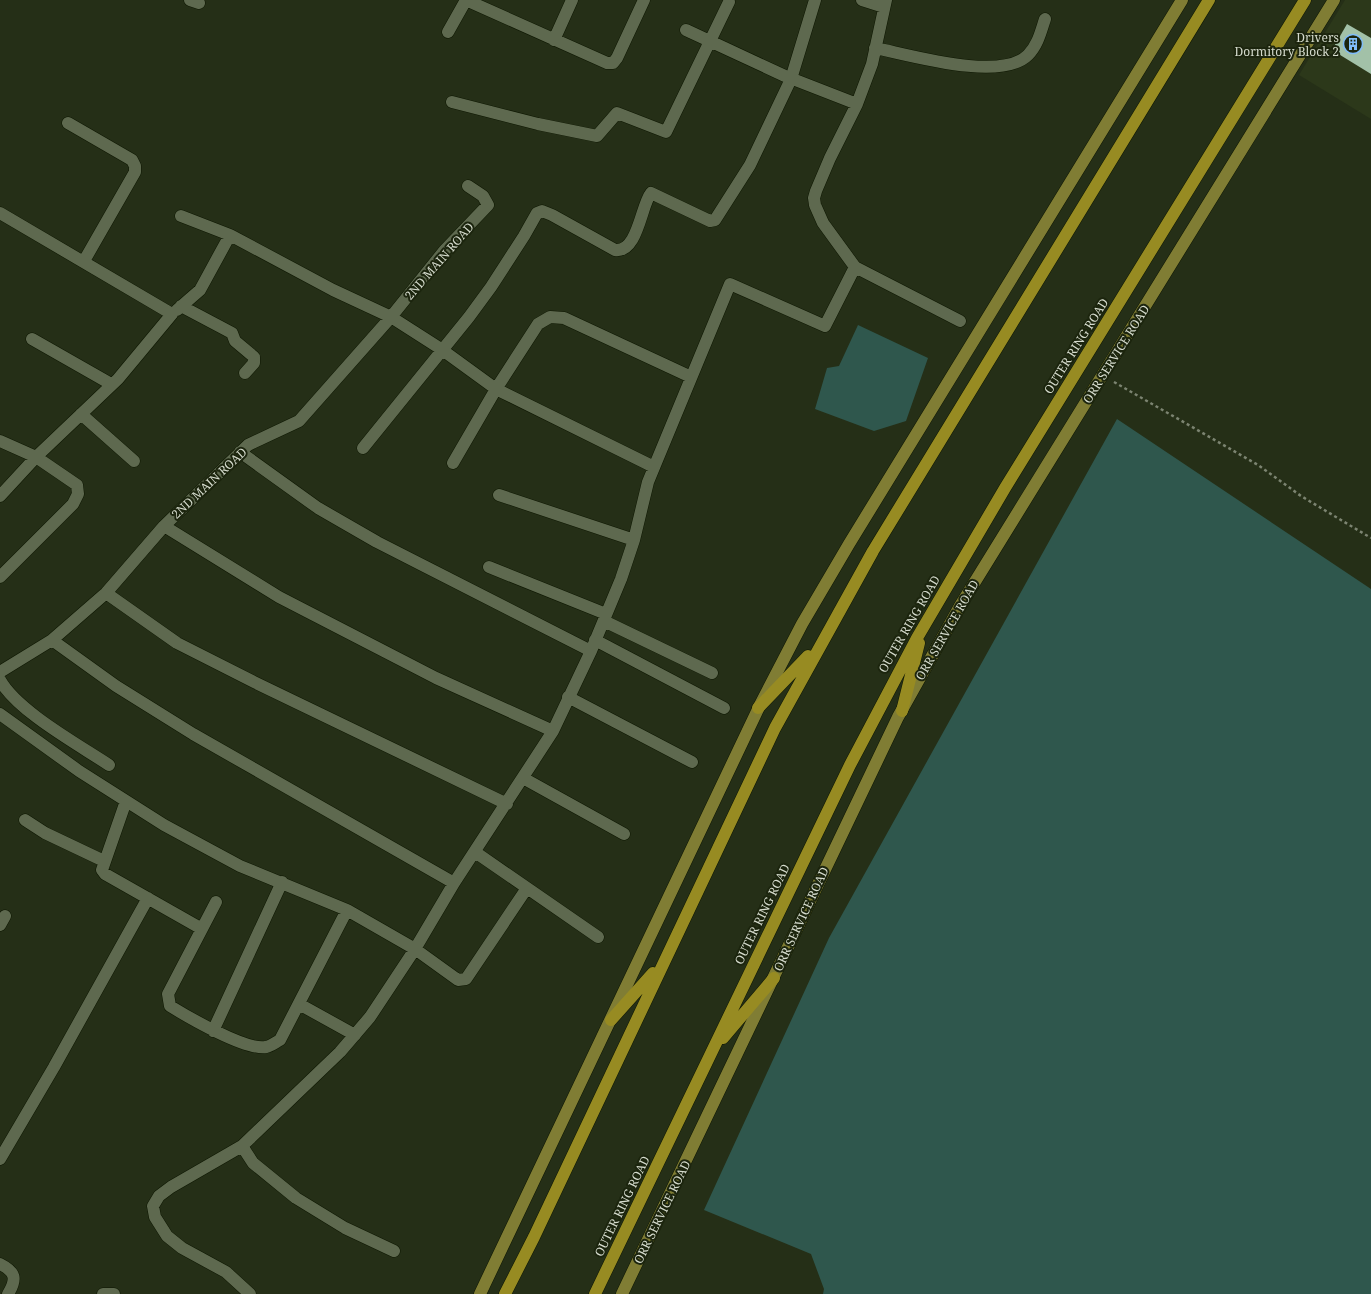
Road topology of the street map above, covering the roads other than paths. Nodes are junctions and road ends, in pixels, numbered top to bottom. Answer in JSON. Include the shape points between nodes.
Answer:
{"nodes":[{"id":1,"x":466,"y":0,"type":"edge"},
{"id":2,"x":572,"y":0,"type":"edge"},
{"id":3,"x":644,"y":0,"type":"edge"},
{"id":4,"x":815,"y":0,"type":"edge"},
{"id":5,"x":862,"y":0,"type":"edge"},
{"id":6,"x":1182,"y":0,"type":"edge"},
{"id":7,"x":1209,"y":0,"type":"edge"},
{"id":8,"x":1305,"y":0,"type":"edge"},
{"id":9,"x":1334,"y":0,"type":"edge"},
{"id":10,"x":729,"y":2,"type":"dead end"},
{"id":11,"x":885,"y":4,"type":"edge"},
{"id":12,"x":1045,"y":19,"type":"dead end"},
{"id":13,"x":686,"y":30,"type":"dead end"},
{"id":14,"x":448,"y":32,"type":"dead end"},
{"id":15,"x":554,"y":40,"type":"junction"},
{"id":16,"x":709,"y":41,"type":"junction"},
{"id":17,"x":875,"y":48,"type":"junction"},
{"id":18,"x":791,"y":79,"type":"junction"},
{"id":19,"x":452,"y":102,"type":"dead end"},
{"id":20,"x":857,"y":104,"type":"junction"},
{"id":21,"x":68,"y":123,"type":"dead end"},
{"id":22,"x":468,"y":186,"type":"dead end"},
{"id":23,"x":0,"y":213,"type":"edge"},
{"id":24,"x":181,"y":216,"type":"dead end"},
{"id":25,"x":230,"y":236,"type":"junction"},
{"id":26,"x":84,"y":261,"type":"junction"},
{"id":27,"x":855,"y":267,"type":"junction"},
{"id":28,"x":181,"y":306,"type":"junction"},
{"id":29,"x":172,"y":314,"type":"junction"},
{"id":30,"x":391,"y":317,"type":"junction"},
{"id":31,"x":960,"y":321,"type":"dead end"},
{"id":32,"x":32,"y":339,"type":"dead end"},
{"id":33,"x":441,"y":349,"type":"junction"},
{"id":34,"x":245,"y":373,"type":"dead end"},
{"id":35,"x":690,"y":377,"type":"junction"},
{"id":36,"x":111,"y":384,"type":"junction"},
{"id":37,"x":496,"y":388,"type":"junction"},
{"id":38,"x":81,"y":414,"type":"junction"},
{"id":39,"x":0,"y":441,"type":"edge"},
{"id":40,"x":363,"y":448,"type":"dead end"},
{"id":41,"x":240,"y":452,"type":"junction"},
{"id":42,"x":36,"y":457,"type":"junction"},
{"id":43,"x":134,"y":461,"type":"dead end"},
{"id":44,"x":453,"y":463,"type":"dead end"},
{"id":45,"x":654,"y":467,"type":"junction"},
{"id":46,"x":498,"y":495,"type":"dead end"},
{"id":47,"x":0,"y":496,"type":"edge"},
{"id":48,"x":164,"y":526,"type":"junction"},
{"id":49,"x":634,"y":540,"type":"junction"},
{"id":50,"x":489,"y":567,"type":"dead end"},
{"id":51,"x":0,"y":577,"type":"edge"},
{"id":52,"x":106,"y":593,"type":"junction"},
{"id":53,"x":605,"y":618,"type":"junction"},
{"id":54,"x":924,"y":626,"type":"junction"},
{"id":55,"x":52,"y":640,"type":"junction"},
{"id":56,"x":820,"y":643,"type":"junction"},
{"id":57,"x":593,"y":646,"type":"junction"},
{"id":58,"x":0,"y":672,"type":"edge"},
{"id":59,"x":712,"y":673,"type":"dead end"},
{"id":60,"x":0,"y":680,"type":"edge"},
{"id":61,"x":568,"y":697,"type":"junction"},
{"id":62,"x":724,"y":708,"type":"dead end"},
{"id":63,"x":758,"y":708,"type":"junction"},
{"id":64,"x":902,"y":711,"type":"junction"},
{"id":65,"x":0,"y":714,"type":"edge"},
{"id":66,"x":553,"y":731,"type":"junction"},
{"id":67,"x":692,"y":762,"type":"dead end"},
{"id":68,"x":109,"y":764,"type":"dead end"},
{"id":69,"x":523,"y":778,"type":"junction"},
{"id":70,"x":126,"y":801,"type":"junction"},
{"id":71,"x":506,"y":804,"type":"junction"},
{"id":72,"x":24,"y":820,"type":"dead end"},
{"id":73,"x":624,"y":834,"type":"dead end"},
{"id":74,"x":475,"y":852,"type":"junction"},
{"id":75,"x":104,"y":861,"type":"junction"},
{"id":76,"x":282,"y":882,"type":"junction"},
{"id":77,"x":454,"y":883,"type":"junction"},
{"id":78,"x":527,"y":888,"type":"junction"},
{"id":79,"x":148,"y":898,"type":"junction"},
{"id":80,"x":216,"y":902,"type":"dead end"},
{"id":81,"x":347,"y":910,"type":"junction"},
{"id":82,"x":202,"y":929,"type":"junction"},
{"id":83,"x":598,"y":936,"type":"dead end"},
{"id":84,"x":415,"y":949,"type":"junction"},
{"id":85,"x":662,"y":963,"type":"junction"},
{"id":86,"x":774,"y":978,"type":"junction"},
{"id":87,"x":299,"y":1004,"type":"junction"},
{"id":88,"x":611,"y":1020,"type":"junction"},
{"id":89,"x":213,"y":1031,"type":"junction"},
{"id":90,"x":355,"y":1035,"type":"junction"},
{"id":91,"x":712,"y":1050,"type":"junction"},
{"id":92,"x":242,"y":1146,"type":"junction"},
{"id":93,"x":0,"y":1158,"type":"edge"},
{"id":94,"x":394,"y":1251,"type":"dead end"},
{"id":95,"x":0,"y":1264,"type":"edge"},
{"id":96,"x":8,"y":1294,"type":"edge"},
{"id":97,"x":103,"y":1294,"type":"edge"},
{"id":98,"x":114,"y":1294,"type":"edge"},
{"id":99,"x":250,"y":1294,"type":"edge"},
{"id":100,"x":480,"y":1294,"type":"edge"},
{"id":101,"x":505,"y":1294,"type":"edge"},
{"id":102,"x":595,"y":1294,"type":"edge"},
{"id":103,"x":622,"y":1294,"type":"edge"}],
"edges":[{"from":1,"to":14,"type":"street"},
{"from":1,"to":15,"type":"street"},
{"from":2,"to":15,"type":"street"},
{"from":3,"to":15,"type":"street","via":[[613,63],[600,61]]},
{"from":4,"to":18,"type":"street"},
{"from":5,"to":11,"type":"street"},
{"from":6,"to":63,"type":"main road","via":[[848,544]]},
{"from":7,"to":56,"type":"highway","via":[[910,490]]},
{"from":8,"to":54,"type":"highway","name":"OUTER RING ROAD","via":[[1005,488]]},
{"from":9,"to":64,"type":"main road","name":"ORR SERVICE ROAD","via":[[960,606]]},
{"from":10,"to":16,"type":"street"},
{"from":11,"to":17,"type":"street"},
{"from":12,"to":17,"type":"street","via":[[1036,45],[1028,55],[1019,62],[1003,66],[952,64]]},
{"from":13,"to":16,"type":"street"},
{"from":16,"to":18,"type":"street"},
{"from":16,"to":19,"type":"street","via":[[666,132],[617,113],[597,136]]},
{"from":17,"to":20,"type":"street","via":[[872,64]]},
{"from":18,"to":20,"type":"street"},
{"from":18,"to":33,"type":"street","via":[[750,165],[715,220],[710,221],[651,193],[634,238],[619,251],[552,215],[542,211],[537,213],[491,287]]},
{"from":20,"to":27,"type":"street","via":[[830,158],[814,198],[823,223]]},
{"from":21,"to":26,"type":"street","via":[[132,160],[135,166],[135,172]]},
{"from":22,"to":30,"type":"street","name":"2ND MAIN ROAD","via":[[483,196],[488,205],[444,251]]},
{"from":23,"to":26,"type":"street"},
{"from":24,"to":25,"type":"street"},
{"from":25,"to":28,"type":"street","via":[[200,290]]},
{"from":25,"to":30,"type":"street"},
{"from":26,"to":29,"type":"street"},
{"from":27,"to":31,"type":"street"},
{"from":27,"to":35,"type":"street","via":[[825,326],[730,284]]},
{"from":28,"to":29,"type":"street"},
{"from":28,"to":34,"type":"street","via":[[232,333],[235,341],[254,357],[254,363]]},
{"from":29,"to":36,"type":"street"},
{"from":30,"to":33,"type":"street"},
{"from":30,"to":41,"type":"street","name":"2ND MAIN ROAD","via":[[299,421],[248,445]]},
{"from":32,"to":36,"type":"street"},
{"from":33,"to":37,"type":"street"},
{"from":33,"to":40,"type":"street"},
{"from":35,"to":37,"type":"street","via":[[564,318],[550,317],[538,324]]},
{"from":35,"to":45,"type":"street"},
{"from":36,"to":38,"type":"street"},
{"from":37,"to":44,"type":"street"},
{"from":37,"to":45,"type":"street"},
{"from":38,"to":42,"type":"street"},
{"from":38,"to":43,"type":"street"},
{"from":39,"to":42,"type":"street"},
{"from":41,"to":48,"type":"street","name":"2ND MAIN ROAD"},
{"from":41,"to":57,"type":"street","via":[[318,508],[377,542]]},
{"from":42,"to":47,"type":"street"},
{"from":42,"to":51,"type":"street","via":[[77,486],[78,494],[73,504]]},
{"from":45,"to":49,"type":"street"},
{"from":46,"to":49,"type":"street"},
{"from":48,"to":52,"type":"street","name":"2ND MAIN ROAD"},
{"from":48,"to":66,"type":"street","via":[[279,597],[436,678]]},
{"from":49,"to":53,"type":"street"},
{"from":50,"to":53,"type":"street"},
{"from":52,"to":55,"type":"street","name":"2ND MAIN ROAD"},
{"from":52,"to":71,"type":"street","via":[[177,642]]},
{"from":53,"to":57,"type":"street"},
{"from":53,"to":59,"type":"street"},
{"from":54,"to":64,"type":"highway"},
{"from":54,"to":91,"type":"highway","name":"OUTER RING ROAD","via":[[887,691]]},
{"from":55,"to":58,"type":"street","name":"2ND MAIN ROAD"},
{"from":55,"to":77,"type":"street","via":[[116,686],[193,734]]},
{"from":56,"to":63,"type":"highway"},
{"from":56,"to":85,"type":"highway","via":[[775,728]]},
{"from":57,"to":61,"type":"street"},
{"from":57,"to":62,"type":"street"},
{"from":60,"to":68,"type":"street","via":[[4,688],[19,703],[58,732]]},
{"from":61,"to":66,"type":"street"},
{"from":61,"to":67,"type":"street"},
{"from":63,"to":88,"type":"main road"},
{"from":64,"to":86,"type":"main road","name":"ORR SERVICE ROAD"},
{"from":65,"to":70,"type":"street","via":[[79,772]]},
{"from":66,"to":69,"type":"street"},
{"from":69,"to":71,"type":"street"},
{"from":69,"to":73,"type":"street"},
{"from":70,"to":75,"type":"street"},
{"from":70,"to":76,"type":"street","via":[[164,825],[240,866]]},
{"from":71,"to":74,"type":"street"},
{"from":72,"to":75,"type":"street","via":[[45,834]]},
{"from":74,"to":77,"type":"street"},
{"from":74,"to":78,"type":"street"},
{"from":75,"to":79,"type":"street","via":[[102,870],[105,874]]},
{"from":76,"to":81,"type":"street"},
{"from":76,"to":89,"type":"street"},
{"from":77,"to":84,"type":"street"},
{"from":78,"to":83,"type":"street"},
{"from":78,"to":84,"type":"street","via":[[466,979],[458,980]]},
{"from":79,"to":82,"type":"street"},
{"from":79,"to":93,"type":"street"},
{"from":80,"to":82,"type":"street"},
{"from":81,"to":84,"type":"street"},
{"from":81,"to":87,"type":"street"},
{"from":82,"to":89,"type":"street","via":[[168,994],[168,999],[170,1006]]},
{"from":84,"to":90,"type":"street","via":[[370,1018]]},
{"from":85,"to":88,"type":"highway"},
{"from":85,"to":101,"type":"highway"},
{"from":86,"to":91,"type":"highway"},
{"from":86,"to":103,"type":"main road","name":"ORR SERVICE ROAD"},
{"from":87,"to":89,"type":"street","via":[[280,1040],[266,1047],[255,1046]]},
{"from":87,"to":90,"type":"street"},
{"from":88,"to":100,"type":"main road"},
{"from":90,"to":92,"type":"street"},
{"from":91,"to":102,"type":"highway","name":"OUTER RING ROAD"},
{"from":92,"to":94,"type":"street","via":[[253,1163],[296,1198],[345,1228]]},
{"from":92,"to":99,"type":"street","via":[[171,1187],[159,1196],[153,1206],[155,1217],[167,1236],[182,1248],[226,1272]]},
{"from":95,"to":96,"type":"street","via":[[14,1275],[13,1285]]},
{"from":97,"to":98,"type":"street"}]}
